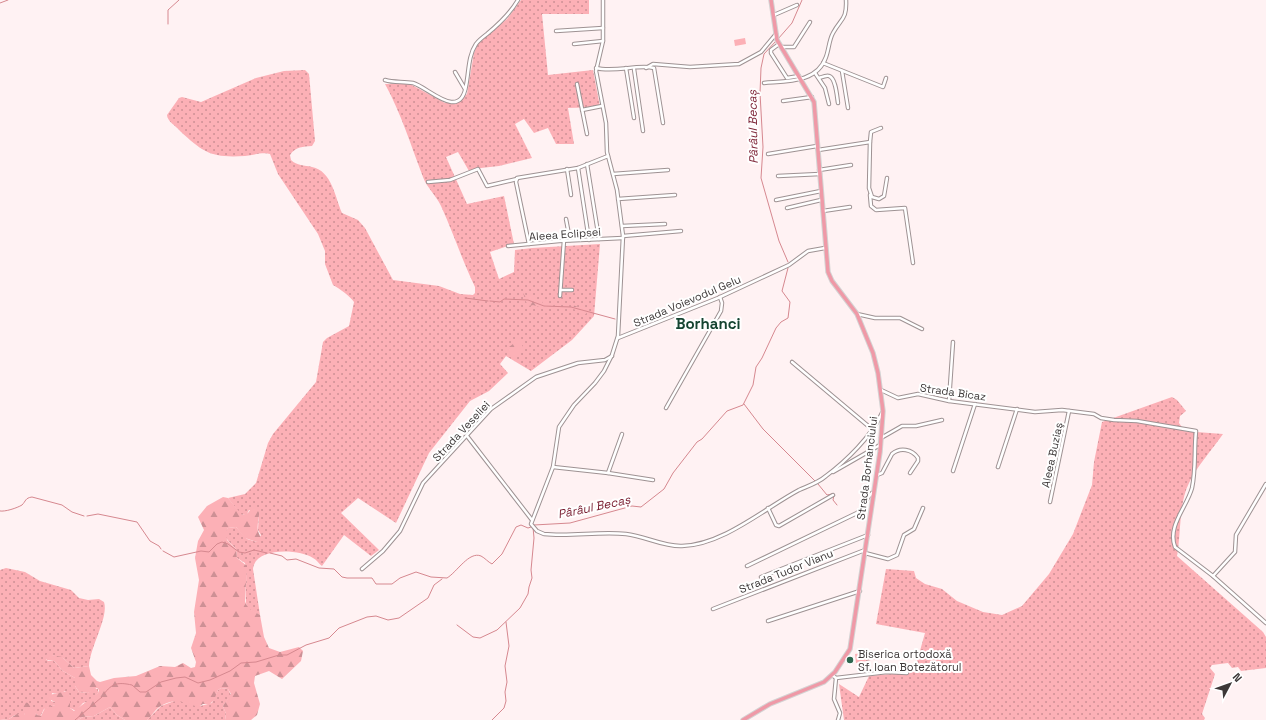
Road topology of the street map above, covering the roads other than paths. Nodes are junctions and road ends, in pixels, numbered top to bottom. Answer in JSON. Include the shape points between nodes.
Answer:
{"nodes":[{"id":1,"x":518,"y":0,"type":"edge"},
{"id":2,"x":603,"y":0,"type":"edge"},
{"id":3,"x":771,"y":0,"type":"edge"},
{"id":4,"x":846,"y":0,"type":"edge"},
{"id":5,"x":797,"y":5,"type":"dead end"},
{"id":6,"x":773,"y":15,"type":"junction"},
{"id":7,"x":810,"y":22,"type":"dead end"},
{"id":8,"x":604,"y":28,"type":"junction"},
{"id":9,"x":556,"y":31,"type":"dead end"},
{"id":10,"x":776,"y":35,"type":"junction"},
{"id":11,"x":603,"y":41,"type":"junction"},
{"id":12,"x":574,"y":44,"type":"dead end"},
{"id":13,"x":780,"y":45,"type":"junction"},
{"id":14,"x":823,"y":63,"type":"junction"},
{"id":15,"x":596,"y":68,"type":"junction"},
{"id":16,"x":626,"y":68,"type":"junction"},
{"id":17,"x":646,"y":68,"type":"junction"},
{"id":18,"x":634,"y":69,"type":"junction"},
{"id":19,"x":842,"y":70,"type":"junction"},
{"id":20,"x":454,"y":72,"type":"dead end"},
{"id":21,"x":814,"y":72,"type":"junction"},
{"id":22,"x":800,"y":78,"type":"junction"},
{"id":23,"x":819,"y":78,"type":"junction"},
{"id":24,"x":886,"y":78,"type":"dead end"},
{"id":25,"x":385,"y":80,"type":"dead end"},
{"id":26,"x":764,"y":83,"type":"dead end"},
{"id":27,"x":577,"y":84,"type":"dead end"},
{"id":28,"x":466,"y":90,"type":"junction"},
{"id":29,"x":812,"y":97,"type":"junction"},
{"id":30,"x":783,"y":101,"type":"dead end"},
{"id":31,"x":838,"y":103,"type":"dead end"},
{"id":32,"x":828,"y":104,"type":"dead end"},
{"id":33,"x":602,"y":106,"type":"junction"},
{"id":34,"x":848,"y":108,"type":"dead end"},
{"id":35,"x":582,"y":110,"type":"junction"},
{"id":36,"x":634,"y":118,"type":"dead end"},
{"id":37,"x":663,"y":123,"type":"dead end"},
{"id":38,"x":881,"y":128,"type":"dead end"},
{"id":39,"x":643,"y":131,"type":"dead end"},
{"id":40,"x":586,"y":134,"type":"dead end"},
{"id":41,"x":870,"y":142,"type":"junction"},
{"id":42,"x":817,"y":148,"type":"junction"},
{"id":43,"x":768,"y":154,"type":"dead end"},
{"id":44,"x":608,"y":156,"type":"junction"},
{"id":45,"x":587,"y":164,"type":"junction"},
{"id":46,"x":851,"y":165,"type":"dead end"},
{"id":47,"x":578,"y":168,"type":"junction"},
{"id":48,"x":567,"y":170,"type":"junction"},
{"id":49,"x":668,"y":170,"type":"dead end"},
{"id":50,"x":819,"y":172,"type":"junction"},
{"id":51,"x":613,"y":174,"type":"junction"},
{"id":52,"x":778,"y":176,"type":"dead end"},
{"id":53,"x":517,"y":178,"type":"junction"},
{"id":54,"x":887,"y":178,"type":"dead end"},
{"id":55,"x":428,"y":182,"type":"dead end"},
{"id":56,"x":821,"y":191,"type":"junction"},
{"id":57,"x":870,"y":194,"type":"junction"},
{"id":58,"x":571,"y":195,"type":"dead end"},
{"id":59,"x":676,"y":196,"type":"dead end"},
{"id":60,"x":618,"y":199,"type":"junction"},
{"id":61,"x":776,"y":200,"type":"dead end"},
{"id":62,"x":821,"y":200,"type":"junction"},
{"id":63,"x":850,"y":207,"type":"dead end"},
{"id":64,"x":787,"y":208,"type":"dead end"},
{"id":65,"x":822,"y":211,"type":"junction"},
{"id":66,"x":566,"y":219,"type":"dead end"},
{"id":67,"x":665,"y":224,"type":"dead end"},
{"id":68,"x":622,"y":226,"type":"junction"},
{"id":69,"x":680,"y":231,"type":"dead end"},
{"id":70,"x":623,"y":237,"type":"junction"},
{"id":71,"x":599,"y":239,"type":"junction"},
{"id":72,"x":564,"y":240,"type":"junction"},
{"id":73,"x":570,"y":240,"type":"junction"},
{"id":74,"x":589,"y":240,"type":"junction"},
{"id":75,"x":530,"y":244,"type":"junction"},
{"id":76,"x":508,"y":246,"type":"dead end"},
{"id":77,"x":825,"y":248,"type":"junction"},
{"id":78,"x":913,"y":263,"type":"dead end"},
{"id":79,"x":561,"y":290,"type":"junction"},
{"id":80,"x":572,"y":290,"type":"dead end"},
{"id":81,"x":560,"y":296,"type":"dead end"},
{"id":82,"x":720,"y":297,"type":"junction"},
{"id":83,"x":857,"y":314,"type":"junction"},
{"id":84,"x":922,"y":329,"type":"dead end"},
{"id":85,"x":618,"y":338,"type":"junction"},
{"id":86,"x":953,"y":342,"type":"dead end"},
{"id":87,"x":612,"y":356,"type":"junction"},
{"id":88,"x":792,"y":362,"type":"dead end"},
{"id":89,"x":880,"y":390,"type":"junction"},
{"id":90,"x":949,"y":401,"type":"junction"},
{"id":91,"x":975,"y":404,"type":"junction"},
{"id":92,"x":666,"y":408,"type":"dead end"},
{"id":93,"x":1018,"y":409,"type":"junction"},
{"id":94,"x":1069,"y":410,"type":"junction"},
{"id":95,"x":883,"y":411,"type":"junction"},
{"id":96,"x":942,"y":420,"type":"dead end"},
{"id":97,"x":872,"y":430,"type":"junction"},
{"id":98,"x":622,"y":434,"type":"dead end"},
{"id":99,"x":467,"y":436,"type":"junction"},
{"id":100,"x":881,"y":438,"type":"junction"},
{"id":101,"x":881,"y":445,"type":"junction"},
{"id":102,"x":998,"y":467,"type":"dead end"},
{"id":103,"x":553,"y":468,"type":"junction"},
{"id":104,"x":953,"y":470,"type":"dead end"},
{"id":105,"x":831,"y":472,"type":"junction"},
{"id":106,"x":608,"y":473,"type":"junction"},
{"id":107,"x":910,"y":473,"type":"dead end"},
{"id":108,"x":876,"y":475,"type":"junction"},
{"id":109,"x":653,"y":480,"type":"dead end"},
{"id":110,"x":1266,"y":484,"type":"edge"},
{"id":111,"x":872,"y":493,"type":"junction"},
{"id":112,"x":833,"y":495,"type":"dead end"},
{"id":113,"x":1050,"y":502,"type":"dead end"},
{"id":114,"x":768,"y":508,"type":"junction"},
{"id":115,"x":923,"y":508,"type":"dead end"},
{"id":116,"x":531,"y":520,"type":"junction"},
{"id":117,"x":868,"y":536,"type":"junction"},
{"id":118,"x":865,"y":552,"type":"junction"},
{"id":119,"x":747,"y":566,"type":"dead end"},
{"id":120,"x":362,"y":569,"type":"dead end"},
{"id":121,"x":1213,"y":576,"type":"junction"},
{"id":122,"x":761,"y":577,"type":"dead end"},
{"id":123,"x":860,"y":591,"type":"junction"},
{"id":124,"x":713,"y":609,"type":"dead end"},
{"id":125,"x":768,"y":621,"type":"dead end"},
{"id":126,"x":1266,"y":623,"type":"edge"},
{"id":127,"x":907,"y":672,"type":"dead end"},
{"id":128,"x":832,"y":675,"type":"junction"},
{"id":129,"x":836,"y":678,"type":"junction"},
{"id":130,"x":743,"y":720,"type":"edge"},
{"id":131,"x":838,"y":720,"type":"edge"}],
"edges":[{"from":1,"to":28,"type":"street","via":[[510,13],[476,44]]},
{"from":2,"to":8,"type":"street"},
{"from":3,"to":6,"type":"main road","name":"Strada Borhanciului"},
{"from":4,"to":14,"type":"street","via":[[846,14],[833,32]]},
{"from":5,"to":6,"type":"street"},
{"from":6,"to":10,"type":"main road","name":"Strada Borhanciului"},
{"from":7,"to":13,"type":"street","via":[[794,47]]},
{"from":8,"to":9,"type":"street"},
{"from":8,"to":11,"type":"street"},
{"from":10,"to":13,"type":"main road","name":"Strada Borhanciului"},
{"from":10,"to":17,"type":"street","via":[[761,52],[739,64],[690,67],[653,64]]},
{"from":11,"to":12,"type":"street"},
{"from":11,"to":15,"type":"street"},
{"from":13,"to":22,"type":"main road","name":"Strada Borhanciului"},
{"from":13,"to":22,"type":"street","via":[[771,50],[771,53],[787,78]]},
{"from":14,"to":19,"type":"street"},
{"from":14,"to":21,"type":"street"},
{"from":15,"to":16,"type":"street"},
{"from":15,"to":33,"type":"street"},
{"from":16,"to":18,"type":"street"},
{"from":16,"to":36,"type":"street"},
{"from":17,"to":18,"type":"street"},
{"from":17,"to":37,"type":"street","via":[[655,70]]},
{"from":18,"to":39,"type":"street"},
{"from":19,"to":24,"type":"street","via":[[883,87]]},
{"from":19,"to":34,"type":"street"},
{"from":20,"to":28,"type":"street"},
{"from":21,"to":22,"type":"street"},
{"from":21,"to":23,"type":"street"},
{"from":22,"to":26,"type":"street"},
{"from":22,"to":29,"type":"main road","name":"Strada Borhanciului"},
{"from":23,"to":31,"type":"street","via":[[831,78]]},
{"from":23,"to":32,"type":"street","via":[[826,92]]},
{"from":25,"to":28,"type":"street","via":[[414,83],[441,99],[454,102],[463,96]]},
{"from":27,"to":35,"type":"street"},
{"from":29,"to":30,"type":"street"},
{"from":29,"to":42,"type":"main road","name":"Strada Borhanciului"},
{"from":33,"to":35,"type":"street"},
{"from":33,"to":44,"type":"street"},
{"from":35,"to":40,"type":"street"},
{"from":38,"to":41,"type":"street","via":[[871,132]]},
{"from":41,"to":42,"type":"street"},
{"from":41,"to":57,"type":"street"},
{"from":42,"to":43,"type":"street"},
{"from":42,"to":50,"type":"main road","name":"Strada Borhanciului"},
{"from":44,"to":45,"type":"street"},
{"from":44,"to":51,"type":"street"},
{"from":45,"to":47,"type":"street"},
{"from":45,"to":71,"type":"street"},
{"from":46,"to":50,"type":"street"},
{"from":47,"to":48,"type":"street"},
{"from":47,"to":74,"type":"street"},
{"from":48,"to":53,"type":"street"},
{"from":48,"to":58,"type":"street"},
{"from":49,"to":51,"type":"street"},
{"from":50,"to":52,"type":"street"},
{"from":50,"to":56,"type":"main road","name":"Strada Borhanciului"},
{"from":51,"to":60,"type":"street"},
{"from":53,"to":55,"type":"street","via":[[487,186],[478,170],[450,180]]},
{"from":53,"to":75,"type":"street"},
{"from":54,"to":57,"type":"street","via":[[884,196],[876,199]]},
{"from":56,"to":61,"type":"street"},
{"from":56,"to":62,"type":"main road","name":"Strada Borhanciului"},
{"from":57,"to":78,"type":"street","via":[[871,206],[876,210],[905,208]]},
{"from":59,"to":60,"type":"street"},
{"from":60,"to":68,"type":"street"},
{"from":62,"to":64,"type":"street"},
{"from":62,"to":65,"type":"main road","name":"Strada Borhanciului"},
{"from":63,"to":65,"type":"street"},
{"from":65,"to":77,"type":"main road","name":"Strada Borhanciului"},
{"from":66,"to":73,"type":"street"},
{"from":67,"to":68,"type":"street"},
{"from":68,"to":70,"type":"street"},
{"from":69,"to":70,"type":"street","name":"Aleea Eclipsei"},
{"from":70,"to":71,"type":"street","name":"Aleea Eclipsei"},
{"from":70,"to":85,"type":"street"},
{"from":71,"to":74,"type":"street","name":"Aleea Eclipsei"},
{"from":72,"to":73,"type":"street","name":"Aleea Eclipsei"},
{"from":72,"to":75,"type":"street","name":"Aleea Eclipsei"},
{"from":72,"to":79,"type":"street"},
{"from":73,"to":74,"type":"street","name":"Aleea Eclipsei"},
{"from":75,"to":76,"type":"street","name":"Aleea Eclipsei"},
{"from":77,"to":82,"type":"street","name":"Strada Voievodul Gelu","via":[[808,251],[789,265]]},
{"from":77,"to":83,"type":"main road","name":"Strada Borhanciului","via":[[830,278]]},
{"from":79,"to":80,"type":"street"},
{"from":79,"to":81,"type":"street"},
{"from":82,"to":85,"type":"street","name":"Strada Voievodul Gelu"},
{"from":82,"to":92,"type":"street","via":[[721,310]]},
{"from":83,"to":84,"type":"street","via":[[875,318],[900,318]]},
{"from":83,"to":89,"type":"main road","name":"Strada Borhanciului","via":[[873,353]]},
{"from":85,"to":87,"type":"street"},
{"from":86,"to":90,"type":"street"},
{"from":87,"to":99,"type":"street","name":"Strada Veseliei","via":[[605,360],[578,363],[530,381],[491,409]]},
{"from":87,"to":103,"type":"street","via":[[595,384],[574,405],[561,423],[556,436]]},
{"from":88,"to":97,"type":"street"},
{"from":89,"to":90,"type":"street","name":"Strada Bicaz","via":[[898,398],[918,394]]},
{"from":89,"to":95,"type":"main road","name":"Strada Borhanciului"},
{"from":90,"to":91,"type":"street","name":"Strada Bicaz"},
{"from":91,"to":93,"type":"street","name":"Strada Bicaz"},
{"from":91,"to":104,"type":"street"},
{"from":93,"to":94,"type":"street","name":"Strada Bicaz","via":[[1044,412]]},
{"from":93,"to":102,"type":"street"},
{"from":94,"to":113,"type":"street","name":"Aleea Buziaş"},
{"from":94,"to":121,"type":"street","name":"Strada Bicaz","via":[[1114,420],[1137,421],[1196,431],[1192,488],[1178,516],[1173,539],[1175,547]]},
{"from":95,"to":97,"type":"street"},
{"from":95,"to":100,"type":"main road","name":"Strada Borhanciului"},
{"from":96,"to":100,"type":"street","via":[[916,426],[902,426]]},
{"from":97,"to":105,"type":"street"},
{"from":98,"to":106,"type":"street"},
{"from":99,"to":116,"type":"street"},
{"from":99,"to":120,"type":"street","name":"Strada Veseliei","via":[[423,483],[396,537]]},
{"from":100,"to":101,"type":"main road","name":"Strada Borhanciului"},
{"from":101,"to":105,"type":"street","via":[[836,472]]},
{"from":101,"to":108,"type":"main road","name":"Strada Borhanciului"},
{"from":103,"to":106,"type":"street"},
{"from":103,"to":116,"type":"street"},
{"from":105,"to":114,"type":"street","via":[[816,483]]},
{"from":106,"to":109,"type":"street"},
{"from":107,"to":108,"type":"street","via":[[918,458],[912,452],[904,450],[892,454],[882,473]]},
{"from":108,"to":111,"type":"main road","name":"Strada Borhanciului"},
{"from":110,"to":121,"type":"street","via":[[1236,535],[1235,552]]},
{"from":111,"to":117,"type":"main road","name":"Strada Borhanciului"},
{"from":111,"to":119,"type":"street","via":[[857,513]]},
{"from":112,"to":114,"type":"street","via":[[779,526],[776,525]]},
{"from":114,"to":116,"type":"street","via":[[716,537],[693,545],[681,546],[626,533],[544,534],[534,528]]},
{"from":115,"to":118,"type":"street","via":[[914,529],[904,535],[897,555],[888,559]]},
{"from":117,"to":118,"type":"main road","name":"Strada Borhanciului"},
{"from":117,"to":122,"type":"street"},
{"from":118,"to":123,"type":"main road","name":"Strada Borhanciului"},
{"from":118,"to":124,"type":"street","name":"Strada Tudor Vianu"},
{"from":121,"to":126,"type":"street"},
{"from":123,"to":125,"type":"street"},
{"from":123,"to":128,"type":"main road","name":"Strada Borhanciului","via":[[850,649]]},
{"from":127,"to":129,"type":"street"},
{"from":128,"to":129,"type":"street"},
{"from":128,"to":130,"type":"main road","name":"Strada Borhanciului","via":[[819,684],[770,704]]},
{"from":129,"to":131,"type":"street","via":[[834,699],[840,713]]}]}
